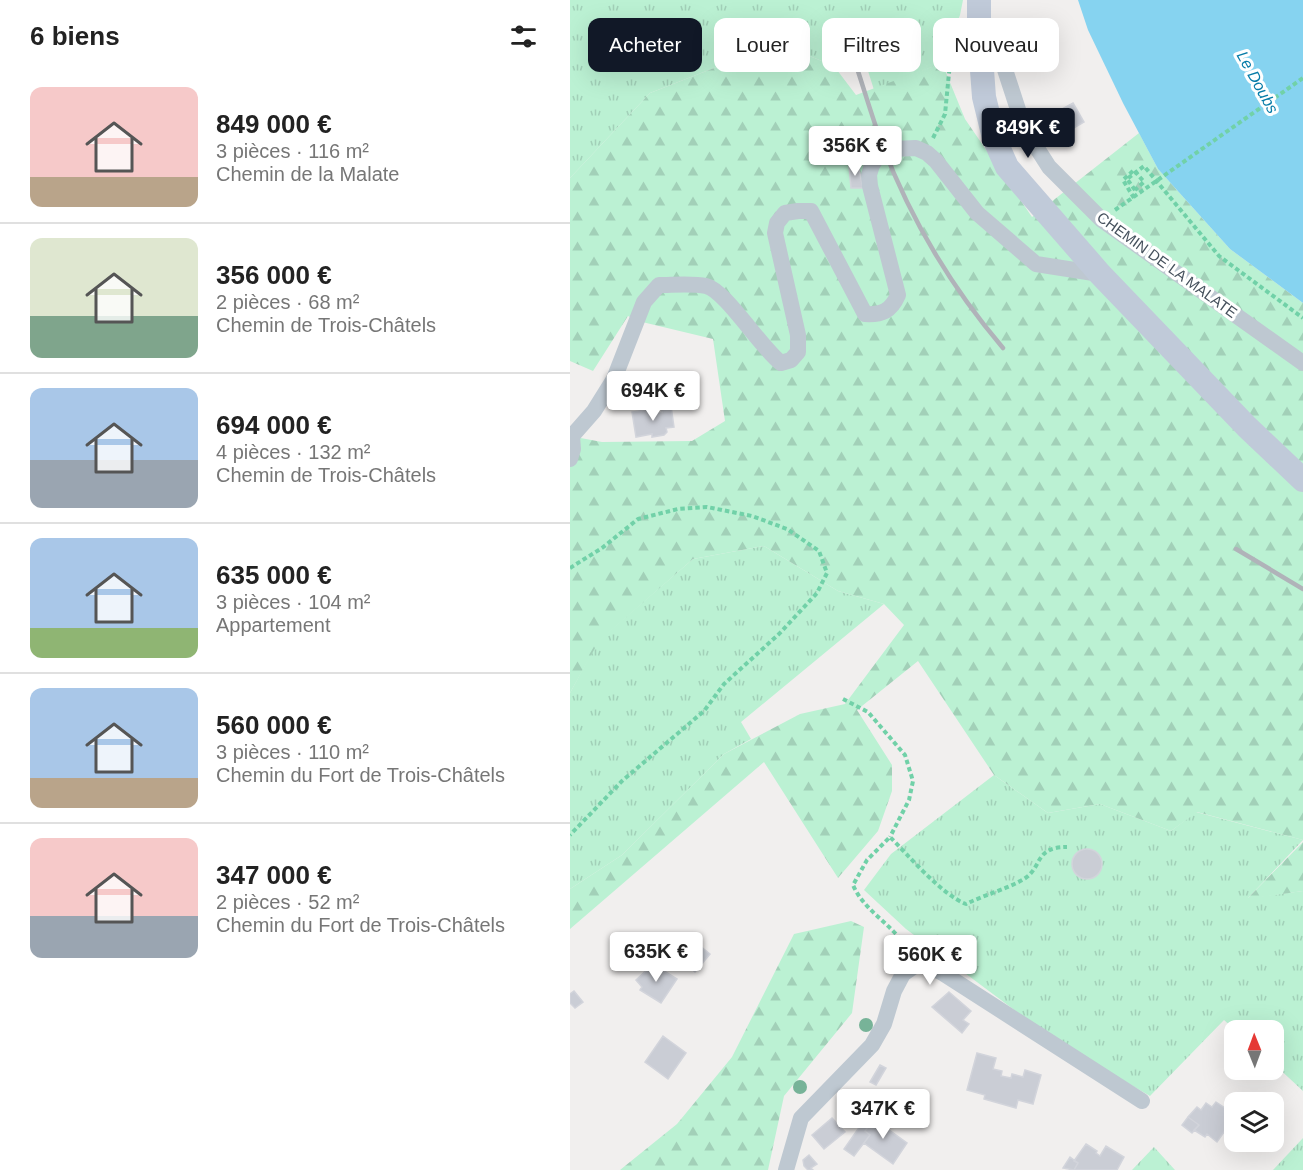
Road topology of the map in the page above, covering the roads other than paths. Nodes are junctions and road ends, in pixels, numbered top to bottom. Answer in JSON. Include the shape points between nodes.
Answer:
{"nodes":[{"id":1,"x":979,"y":0,"type":"edge"},
{"id":2,"x":979,"y":18,"type":"edge"},
{"id":3,"x":982,"y":72,"type":"edge"},
{"id":4,"x":1005,"y":72,"type":"edge"},
{"id":5,"x":1100,"y":274,"type":"junction"},
{"id":6,"x":1303,"y":363,"type":"edge"},
{"id":7,"x":571,"y":435,"type":"edge"},
{"id":8,"x":570,"y":459,"type":"edge"},
{"id":9,"x":1303,"y":480,"type":"edge"},
{"id":10,"x":1142,"y":1101,"type":"dead end"},
{"id":11,"x":786,"y":1170,"type":"edge"}],
"edges":[{"from":1,"to":2,"type":"main road"},
{"from":3,"to":5,"type":"main road","via":[[989,120],[1007,166]]},
{"from":4,"to":6,"type":"street","name":"CHEMIN DE LA MALATE","via":[[1017,109],[1049,167]]},
{"from":5,"to":7,"type":"street","via":[[1036,264],[977,213],[927,153],[916,148],[893,149],[872,165],[869,175],[898,295],[887,312],[865,314],[811,211],[785,213],[775,233],[798,335],[798,352],[791,360],[781,363],[769,353],[733,307],[708,286],[659,285],[644,302],[614,379],[594,411]]},
{"from":5,"to":9,"type":"main road","via":[[1246,427]]},
{"from":7,"to":8,"type":"street"},
{"from":10,"to":11,"type":"street","via":[[941,972],[916,965],[903,974],[872,1045],[801,1118]]}]}
